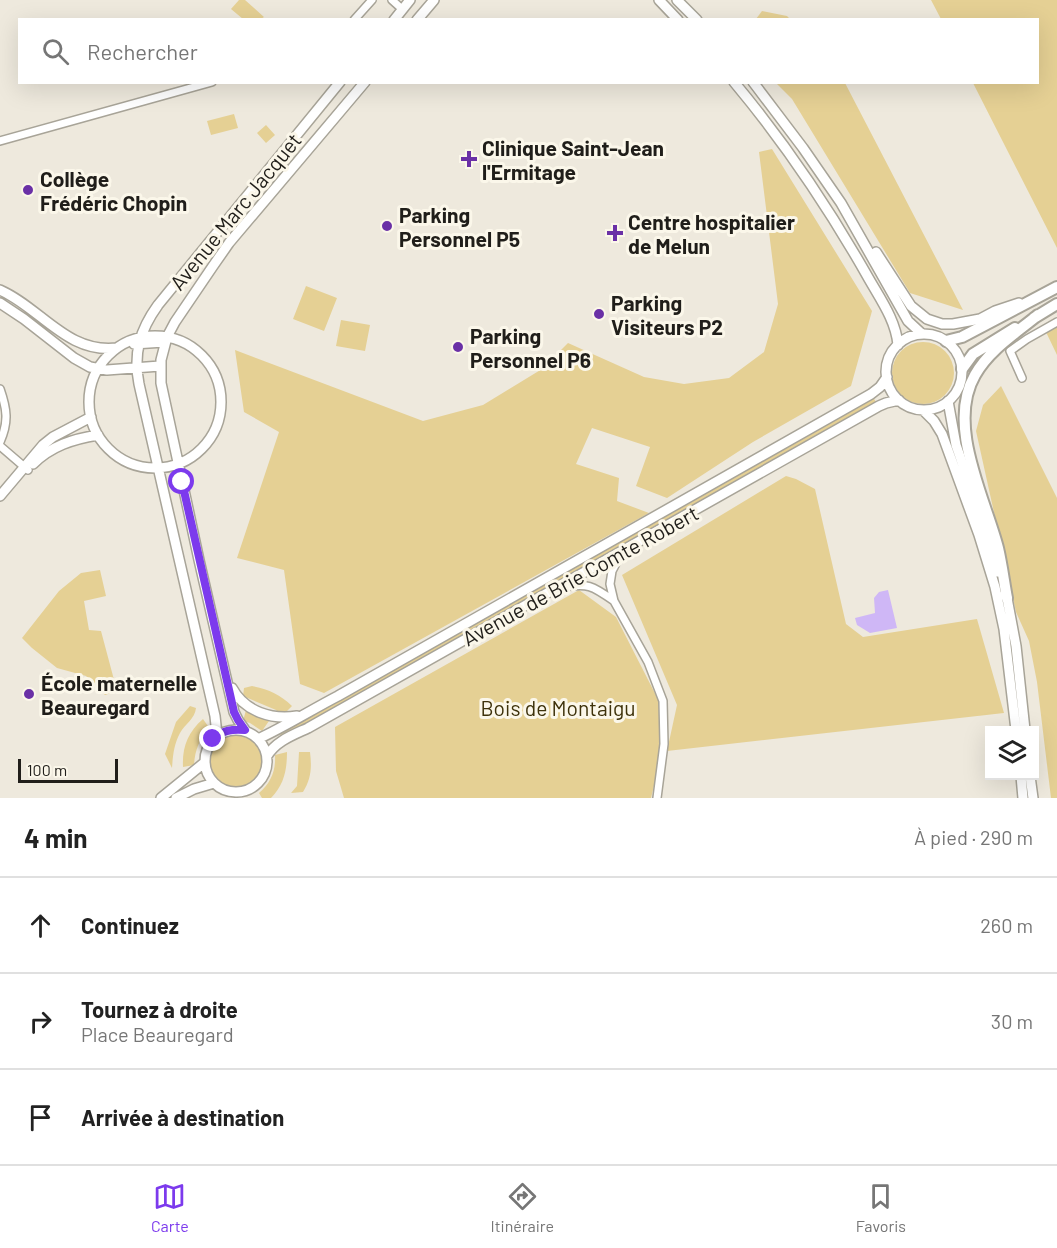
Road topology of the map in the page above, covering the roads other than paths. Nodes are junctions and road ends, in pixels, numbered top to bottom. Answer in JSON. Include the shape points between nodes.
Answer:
{"nodes":[{"id":1,"x":392,"y":0,"type":"edge"},
{"id":2,"x":410,"y":0,"type":"edge"},
{"id":3,"x":434,"y":0,"type":"edge"},
{"id":4,"x":659,"y":0,"type":"edge"},
{"id":5,"x":677,"y":0,"type":"edge"},
{"id":6,"x":370,"y":2,"type":"edge"},
{"id":7,"x":402,"y":9,"type":"junction"},
{"id":8,"x":356,"y":18,"type":"edge"},
{"id":9,"x":395,"y":18,"type":"edge"},
{"id":10,"x":419,"y":18,"type":"edge"},
{"id":11,"x":676,"y":18,"type":"edge"},
{"id":12,"x":695,"y":18,"type":"edge"},
{"id":13,"x":187,"y":84,"type":"edge"},
{"id":14,"x":204,"y":84,"type":"edge"},
{"id":15,"x":338,"y":84,"type":"edge"},
{"id":16,"x":363,"y":84,"type":"edge"},
{"id":17,"x":736,"y":84,"type":"edge"},
{"id":18,"x":755,"y":84,"type":"edge"},
{"id":19,"x":180,"y":90,"type":"junction"},
{"id":20,"x":0,"y":141,"type":"edge"},
{"id":21,"x":845,"y":210,"type":"junction"},
{"id":22,"x":0,"y":290,"type":"edge"},
{"id":23,"x":1053,"y":290,"type":"edge"},
{"id":24,"x":0,"y":303,"type":"edge"},
{"id":25,"x":1057,"y":304,"type":"edge"},
{"id":26,"x":1038,"y":315,"type":"junction"},
{"id":27,"x":1057,"y":322,"type":"edge"},
{"id":28,"x":922,"y":334,"type":"junction"},
{"id":29,"x":164,"y":342,"type":"junction"},
{"id":30,"x":946,"y":342,"type":"junction"},
{"id":31,"x":138,"y":344,"type":"junction"},
{"id":32,"x":898,"y":345,"type":"junction"},
{"id":33,"x":160,"y":366,"type":"junction"},
{"id":34,"x":136,"y":368,"type":"junction"},
{"id":35,"x":962,"y":369,"type":"junction"},
{"id":36,"x":887,"y":377,"type":"junction"},
{"id":37,"x":1022,"y":378,"type":"dead end"},
{"id":38,"x":0,"y":389,"type":"edge"},
{"id":39,"x":898,"y":400,"type":"junction"},
{"id":40,"x":948,"y":401,"type":"junction"},
{"id":41,"x":923,"y":410,"type":"junction"},
{"id":42,"x":91,"y":417,"type":"junction"},
{"id":43,"x":98,"y":435,"type":"junction"},
{"id":44,"x":0,"y":444,"type":"edge"},
{"id":45,"x":26,"y":468,"type":"junction"},
{"id":46,"x":0,"y":496,"type":"edge"},
{"id":47,"x":0,"y":501,"type":"edge"},
{"id":48,"x":622,"y":552,"type":"junction"},
{"id":49,"x":558,"y":588,"type":"junction"},
{"id":50,"x":1007,"y":598,"type":"junction"},
{"id":51,"x":614,"y":600,"type":"junction"},
{"id":52,"x":227,"y":678,"type":"junction"},
{"id":53,"x":300,"y":716,"type":"junction"},
{"id":54,"x":1016,"y":726,"type":"edge"},
{"id":55,"x":1025,"y":726,"type":"edge"},
{"id":56,"x":245,"y":730,"type":"junction"},
{"id":57,"x":217,"y":735,"type":"junction"},
{"id":58,"x":258,"y":739,"type":"junction"},
{"id":59,"x":267,"y":756,"type":"junction"},
{"id":60,"x":204,"y":763,"type":"junction"},
{"id":61,"x":1021,"y":780,"type":"edge"},
{"id":62,"x":1031,"y":780,"type":"edge"},
{"id":63,"x":214,"y":783,"type":"junction"},
{"id":64,"x":254,"y":786,"type":"junction"},
{"id":65,"x":230,"y":794,"type":"edge"},
{"id":66,"x":161,"y":798,"type":"edge"},
{"id":67,"x":176,"y":798,"type":"edge"},
{"id":68,"x":255,"y":798,"type":"edge"},
{"id":69,"x":657,"y":798,"type":"edge"},
{"id":70,"x":1023,"y":798,"type":"edge"},
{"id":71,"x":1033,"y":798,"type":"edge"}],
"edges":[{"from":1,"to":7,"type":"street"},
{"from":2,"to":7,"type":"main road"},
{"from":3,"to":10,"type":"main road"},
{"from":4,"to":11,"type":"main road"},
{"from":5,"to":12,"type":"main road"},
{"from":6,"to":8,"type":"street"},
{"from":7,"to":9,"type":"main road"},
{"from":13,"to":19,"type":"street"},
{"from":14,"to":19,"type":"street"},
{"from":15,"to":31,"type":"main road","name":"Avenue Marc Jacquet","via":[[158,305]]},
{"from":16,"to":29,"type":"main road","name":"Avenue Marc Jacquet","via":[[230,243]]},
{"from":17,"to":32,"type":"main road","via":[[824,205],[878,294],[895,327]]},
{"from":18,"to":21,"type":"main road"},
{"from":19,"to":20,"type":"street"},
{"from":21,"to":23,"type":"main road","via":[[911,306],[927,319],[952,324],[980,319]]},
{"from":21,"to":28,"type":"main road","via":[[908,321]]},
{"from":22,"to":31,"type":"main road","via":[[84,345],[102,349]]},
{"from":23,"to":30,"type":"highway"},
{"from":24,"to":34,"type":"main road","via":[[90,367]]},
{"from":25,"to":26,"type":"highway"},
{"from":26,"to":35,"type":"highway","via":[[982,347]]},
{"from":26,"to":50,"type":"highway","via":[[985,361],[964,405],[967,443],[998,548]]},
{"from":27,"to":37,"type":"street","via":[[1010,351]]},
{"from":28,"to":30,"type":"main road"},
{"from":28,"to":32,"type":"main road"},
{"from":29,"to":31,"type":"main road"},
{"from":29,"to":33,"type":"main road"},
{"from":30,"to":35,"type":"main road","via":[[957,354]]},
{"from":31,"to":34,"type":"main road","name":"Avenue Marc Jacquet"},
{"from":32,"to":36,"type":"main road","via":[[889,360]]},
{"from":33,"to":34,"type":"main road"},
{"from":33,"to":52,"type":"main road"},
{"from":34,"to":57,"type":"main road","name":"Avenue Marc Jacquet"},
{"from":35,"to":40,"type":"main road","via":[[960,384]]},
{"from":36,"to":39,"type":"main road"},
{"from":36,"to":53,"type":"main road","name":"Avenue de Brie Comte Robert","via":[[872,394]]},
{"from":38,"to":44,"type":"street","via":[[7,415]]},
{"from":39,"to":41,"type":"main road"},
{"from":39,"to":48,"type":"main road","name":"Avenue de Brie Comte Robert","via":[[879,406]]},
{"from":40,"to":41,"type":"main road"},
{"from":40,"to":50,"type":"main road","via":[[956,445]]},
{"from":41,"to":54,"type":"main road","via":[[942,434],[988,561],[1004,629]]},
{"from":42,"to":43,"type":"main road"},
{"from":42,"to":43,"type":"main road","via":[[90,390],[99,367],[116,349],[138,338],[163,336],[186,344],[205,360],[217,381],[221,405],[215,429],[201,450],[180,463],[156,468],[132,464],[111,451]]},
{"from":42,"to":45,"type":"main road","via":[[53,437]]},
{"from":43,"to":45,"type":"main road","via":[[52,448]]},
{"from":44,"to":45,"type":"street"},
{"from":45,"to":46,"type":"main road"},
{"from":45,"to":47,"type":"main road"},
{"from":48,"to":49,"type":"main road","name":"Avenue de Brie Comte Robert"},
{"from":48,"to":51,"type":"street","via":[[612,571]]},
{"from":49,"to":51,"type":"street","via":[[590,586]]},
{"from":49,"to":59,"type":"main road","name":"Avenue de Brie Comte Robert","via":[[282,741]]},
{"from":50,"to":55,"type":"main road"},
{"from":51,"to":69,"type":"street","via":[[648,662],[663,701],[664,744]]},
{"from":52,"to":53,"type":"main road","via":[[239,700],[248,706],[272,717]]},
{"from":52,"to":56,"type":"main road","via":[[234,712]]},
{"from":53,"to":58,"type":"main road","name":"Avenue de Brie Comte Robert"},
{"from":56,"to":57,"type":"main road"},
{"from":56,"to":58,"type":"main road"},
{"from":57,"to":60,"type":"main road","via":[[209,745]]},
{"from":58,"to":59,"type":"main road"},
{"from":59,"to":64,"type":"main road","via":[[264,773]]},
{"from":60,"to":63,"type":"main road"},
{"from":60,"to":66,"type":"main road"},
{"from":61,"to":70,"type":"main road"},
{"from":62,"to":71,"type":"main road"},
{"from":63,"to":65,"type":"main road"},
{"from":63,"to":67,"type":"main road"},
{"from":64,"to":65,"type":"main road"},
{"from":64,"to":68,"type":"main road"}]}
